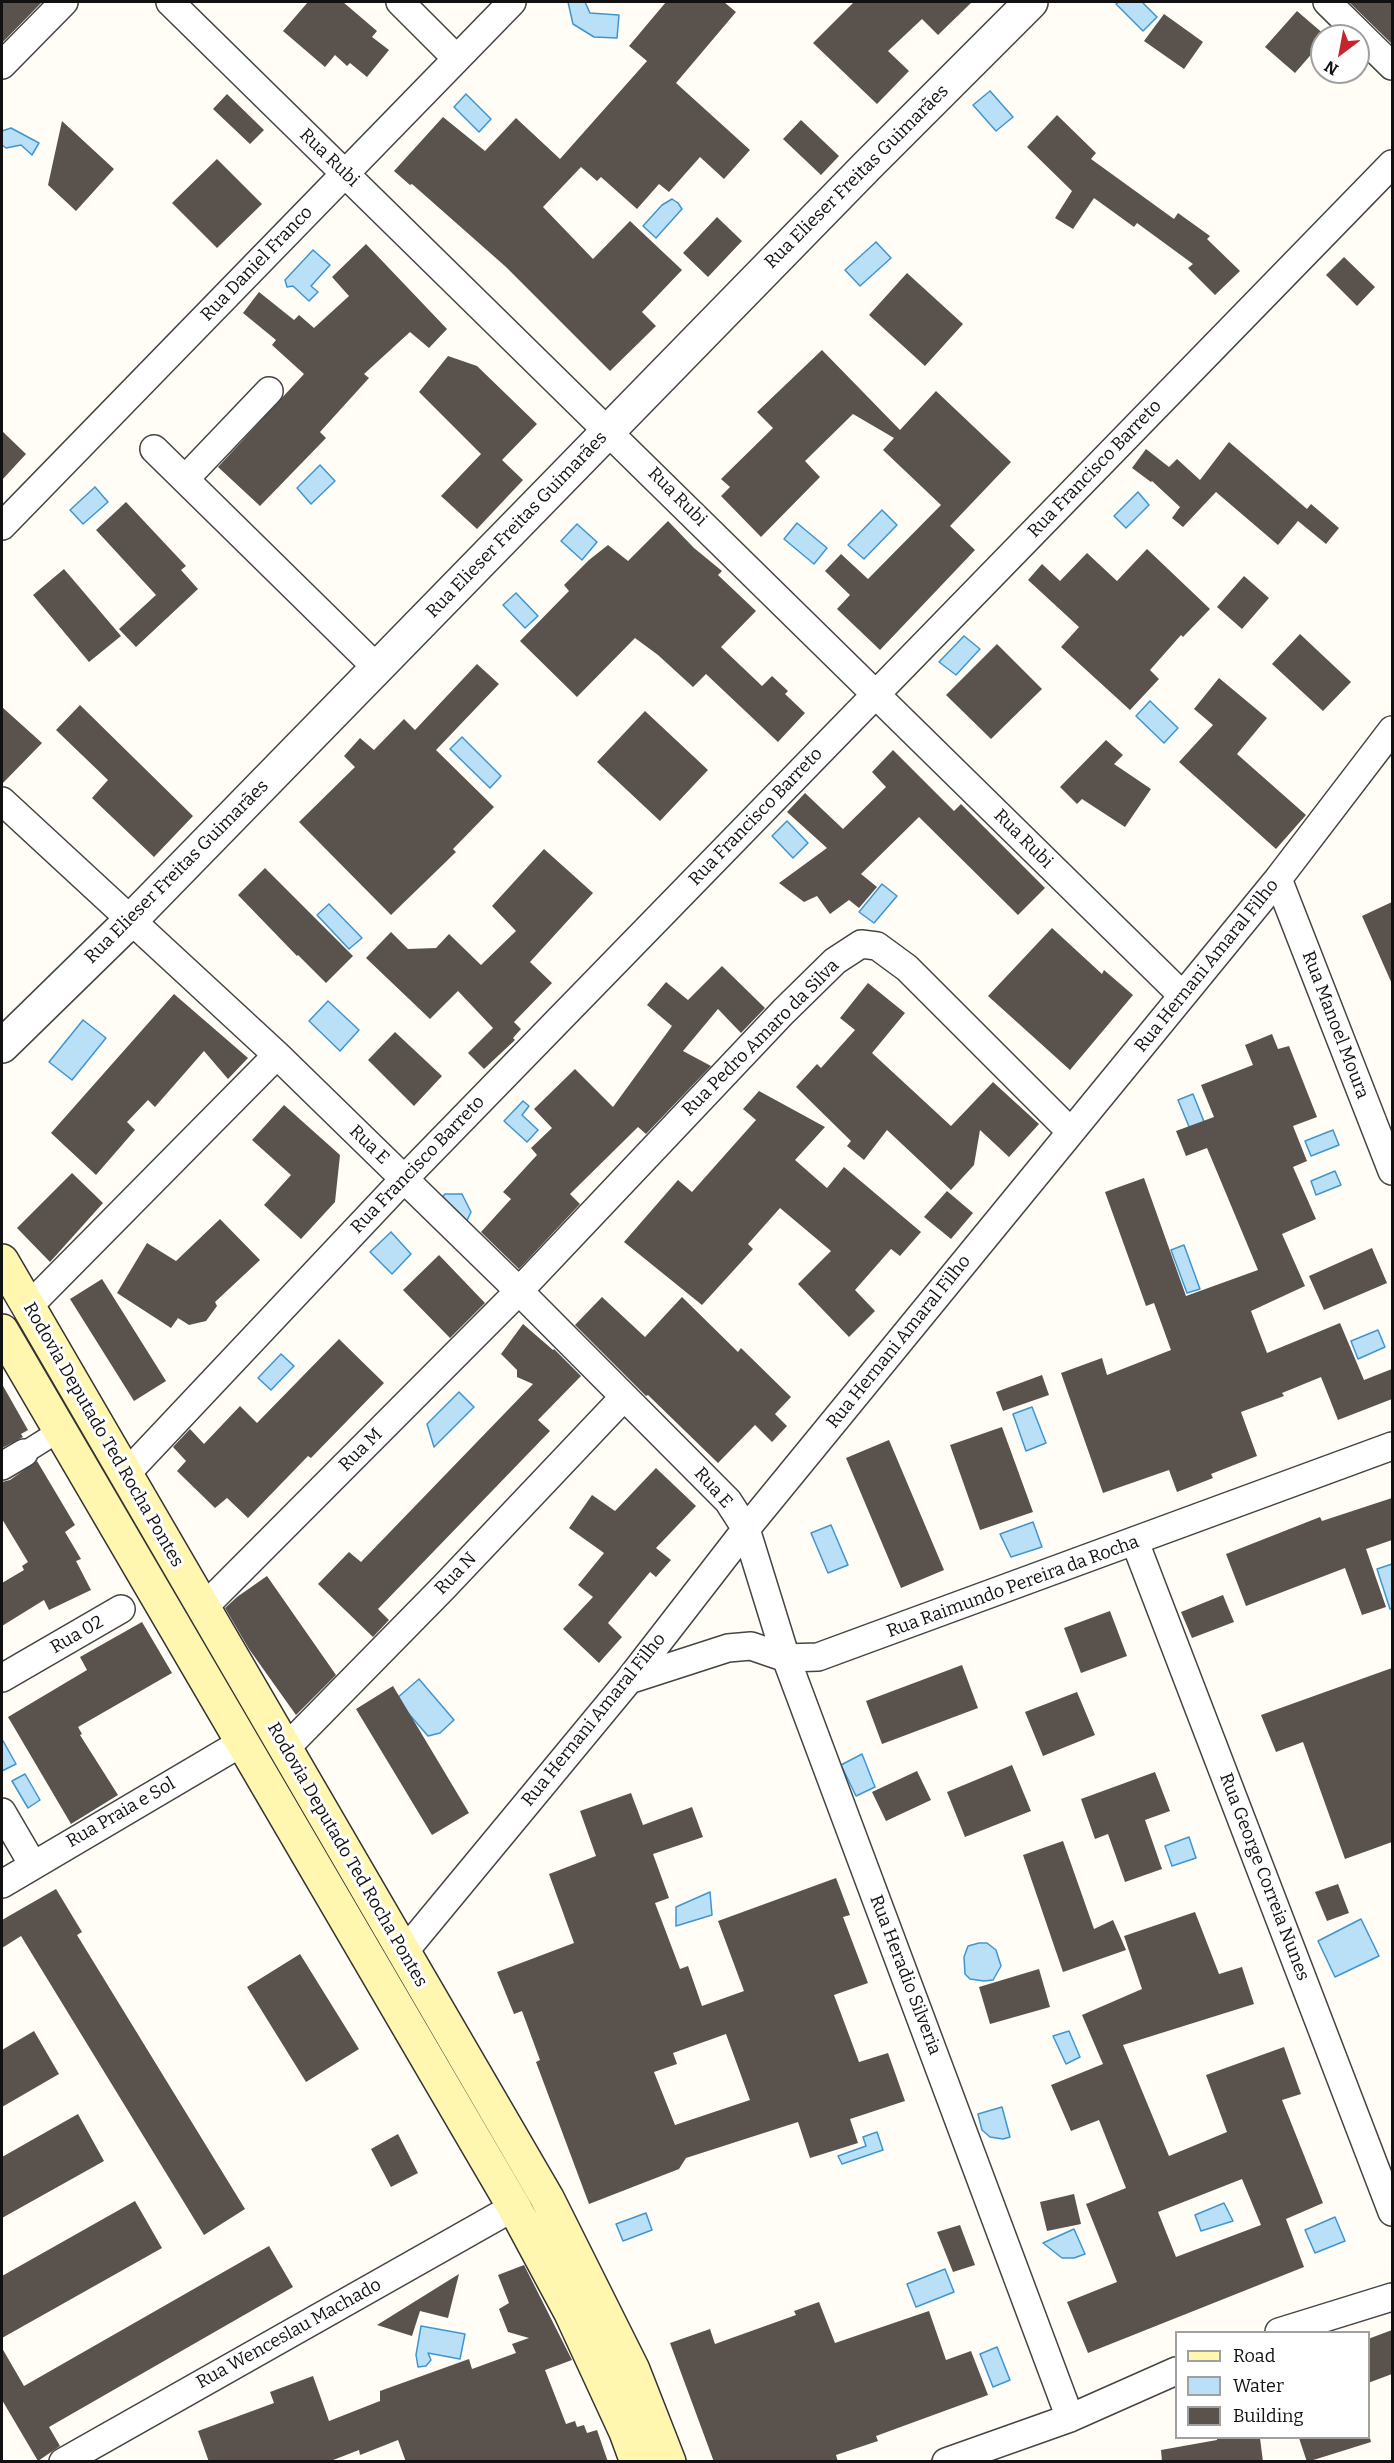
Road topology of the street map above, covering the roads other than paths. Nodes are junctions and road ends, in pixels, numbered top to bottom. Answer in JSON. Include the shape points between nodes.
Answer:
{"nodes":[{"id":1,"x":64,"y":2,"type":"edge"},
{"id":2,"x":170,"y":2,"type":"edge"},
{"id":3,"x":400,"y":2,"type":"edge"},
{"id":4,"x":512,"y":2,"type":"edge"},
{"id":5,"x":1031,"y":2,"type":"edge"},
{"id":6,"x":1327,"y":2,"type":"edge"},
{"id":7,"x":456,"y":58,"type":"junction"},
{"id":8,"x":2,"y":65,"type":"edge"},
{"id":9,"x":1392,"y":66,"type":"edge"},
{"id":10,"x":1392,"y":164,"type":"edge"},
{"id":11,"x":345,"y":173,"type":"junction"},
{"id":12,"x":269,"y":391,"type":"dead end"},
{"id":13,"x":609,"y":430,"type":"junction"},
{"id":14,"x":154,"y":449,"type":"dead end"},
{"id":15,"x":185,"y":479,"type":"junction"},
{"id":16,"x":2,"y":526,"type":"edge"},
{"id":17,"x":376,"y":668,"type":"junction"},
{"id":18,"x":876,"y":694,"type":"junction"},
{"id":19,"x":1392,"y":730,"type":"edge"},
{"id":20,"x":2,"y":801,"type":"edge"},
{"id":21,"x":1278,"y":879,"type":"junction"},
{"id":22,"x":132,"y":919,"type":"junction"},
{"id":23,"x":1182,"y":995,"type":"junction"},
{"id":24,"x":2,"y":1046,"type":"edge"},
{"id":25,"x":277,"y":1055,"type":"junction"},
{"id":26,"x":1071,"y":1132,"type":"junction"},
{"id":27,"x":1392,"y":1171,"type":"edge"},
{"id":28,"x":404,"y":1179,"type":"junction"},
{"id":29,"x":2,"y":1261,"type":"edge"},
{"id":30,"x":519,"y":1291,"type":"junction"},
{"id":31,"x":28,"y":1306,"type":"junction"},
{"id":32,"x":2,"y":1331,"type":"edge"},
{"id":33,"x":624,"y":1397,"type":"junction"},
{"id":34,"x":59,"y":1431,"type":"junction"},
{"id":35,"x":1392,"y":1446,"type":"edge"},
{"id":36,"x":13,"y":1459,"type":"edge"},
{"id":37,"x":125,"y":1475,"type":"junction"},
{"id":38,"x":746,"y":1529,"type":"junction"},
{"id":39,"x":1136,"y":1542,"type":"junction"},
{"id":40,"x":152,"y":1592,"type":"junction"},
{"id":41,"x":203,"y":1608,"type":"junction"},
{"id":42,"x":121,"y":1609,"type":"joint"},
{"id":43,"x":786,"y":1658,"type":"junction"},
{"id":44,"x":2,"y":1678,"type":"edge"},
{"id":45,"x":629,"y":1680,"type":"junction"},
{"id":46,"x":241,"y":1743,"type":"junction"},
{"id":47,"x":285,"y":1749,"type":"junction"},
{"id":48,"x":2,"y":1812,"type":"edge"},
{"id":49,"x":33,"y":1865,"type":"junction"},
{"id":50,"x":2,"y":1884,"type":"edge"},
{"id":51,"x":404,"y":1952,"type":"junction"},
{"id":52,"x":514,"y":2207,"type":"junction"},
{"id":53,"x":1392,"y":2212,"type":"edge"},
{"id":54,"x":1392,"y":2297,"type":"edge"},
{"id":55,"x":1282,"y":2331,"type":"edge"},
{"id":56,"x":1175,"y":2371,"type":"edge"},
{"id":57,"x":1070,"y":2418,"type":"junction"},
{"id":58,"x":63,"y":2462,"type":"edge"},
{"id":59,"x":637,"y":2462,"type":"edge"},
{"id":60,"x":669,"y":2462,"type":"edge"},
{"id":61,"x":945,"y":2462,"type":"edge"}],
"edges":[{"from":1,"to":8,"type":"street"},
{"from":2,"to":11,"type":"street","name":"Rua Rubi"},
{"from":3,"to":7,"type":"street"},
{"from":4,"to":7,"type":"street","name":"Rua Daniel Franco"},
{"from":5,"to":13,"type":"street","name":"Rua Elieser Freitas Guimarães"},
{"from":6,"to":9,"type":"street"},
{"from":7,"to":11,"type":"street","name":"Rua Daniel Franco"},
{"from":10,"to":18,"type":"street","name":"Rua Francisco Barreto"},
{"from":11,"to":13,"type":"street","name":"Rua Rubi"},
{"from":11,"to":16,"type":"street","name":"Rua Daniel Franco"},
{"from":12,"to":15,"type":"street"},
{"from":13,"to":17,"type":"street","name":"Rua Elieser Freitas Guimarães"},
{"from":13,"to":18,"type":"street","name":"Rua Rubi"},
{"from":14,"to":15,"type":"street"},
{"from":15,"to":17,"type":"street"},
{"from":17,"to":22,"type":"street","name":"Rua Elieser Freitas Guimarães"},
{"from":18,"to":23,"type":"street","name":"Rua Rubi"},
{"from":18,"to":28,"type":"street","name":"Rua Francisco Barreto"},
{"from":19,"to":21,"type":"street","name":"Rua Hernani Amaral Filho"},
{"from":20,"to":22,"type":"street","name":"Rua E"},
{"from":21,"to":23,"type":"street","name":"Rua Hernani Amaral Filho"},
{"from":21,"to":27,"type":"street","name":"Rua Manoel Moura"},
{"from":22,"to":24,"type":"street","name":"Rua Elieser Freitas Guimarães"},
{"from":22,"to":25,"type":"street","name":"Rua E"},
{"from":23,"to":26,"type":"street","name":"Rua Hernani Amaral Filho"},
{"from":25,"to":28,"type":"street","name":"Rua E"},
{"from":25,"to":31,"type":"street"},
{"from":26,"to":30,"type":"street","name":"Rua Pedro Amaro da Silva","via":[[907,968],[877,946],[861,945],[835,961],[783,1012]]},
{"from":26,"to":38,"type":"street","name":"Rua Hernani Amaral Filho"},
{"from":28,"to":30,"type":"street","name":"Rua E"},
{"from":28,"to":37,"type":"street","name":"Rua Francisco Barreto"},
{"from":29,"to":31,"type":"main road","name":"Rodovia Deputado Ted Rocha Pontes"},
{"from":30,"to":33,"type":"street","name":"Rua E"},
{"from":30,"to":41,"type":"street","name":"Rua M"},
{"from":31,"to":37,"type":"main road","name":"Rodovia Deputado Ted Rocha Pontes"},
{"from":32,"to":34,"type":"main road","name":"Rodovia Deputado Ted Rocha Pontes"},
{"from":33,"to":38,"type":"street","name":"Rua E","via":[[728,1501]]},
{"from":33,"to":47,"type":"street","name":"Rua N"},
{"from":34,"to":36,"type":"street"},
{"from":34,"to":40,"type":"main road","name":"Rodovia Deputado Ted Rocha Pontes"},
{"from":35,"to":39,"type":"street","name":"Rua Raimundo Pereira da Rocha"},
{"from":37,"to":41,"type":"main road","name":"Rodovia Deputado Ted Rocha Pontes"},
{"from":38,"to":43,"type":"street","name":"Rua Heradio Silveria"},
{"from":38,"to":45,"type":"street","name":"Rua Hernani Amaral Filho"},
{"from":39,"to":43,"type":"street","name":"Rua Raimundo Pereira da Rocha","via":[[818,1657]]},
{"from":39,"to":53,"type":"street","name":"Rua George Correia Nunes"},
{"from":40,"to":42,"type":"street","name":"Rua 02"},
{"from":40,"to":46,"type":"main road","name":"Rodovia Deputado Ted Rocha Pontes"},
{"from":41,"to":47,"type":"main road","name":"Rodovia Deputado Ted Rocha Pontes"},
{"from":42,"to":44,"type":"street","name":"Rua 02"},
{"from":43,"to":45,"type":"street","name":"Rua Raimundo Pereira da Rocha","via":[[751,1646],[728,1648]]},
{"from":43,"to":57,"type":"street","name":"Rua Heradio Silveria"},
{"from":45,"to":51,"type":"street","name":"Rua Hernani Amaral Filho"},
{"from":46,"to":49,"type":"street","name":"Rua Praia e Sol"},
{"from":46,"to":52,"type":"main road","name":"Rodovia Deputado Ted Rocha Pontes"},
{"from":47,"to":51,"type":"main road","name":"Rodovia Deputado Ted Rocha Pontes"},
{"from":48,"to":49,"type":"street"},
{"from":49,"to":50,"type":"street","name":"Rua Praia e Sol"},
{"from":51,"to":60,"type":"main road","name":"Rodovia Deputado Ted Rocha Pontes","via":[[547,2198],[633,2370]]},
{"from":52,"to":58,"type":"street","name":"Rua Wenceslau Machado"},
{"from":52,"to":59,"type":"main road","name":"Rodovia Deputado Ted Rocha Pontes","via":[[571,2313]]},
{"from":54,"to":55,"type":"street"},
{"from":56,"to":57,"type":"street"},
{"from":57,"to":61,"type":"street"}]}
